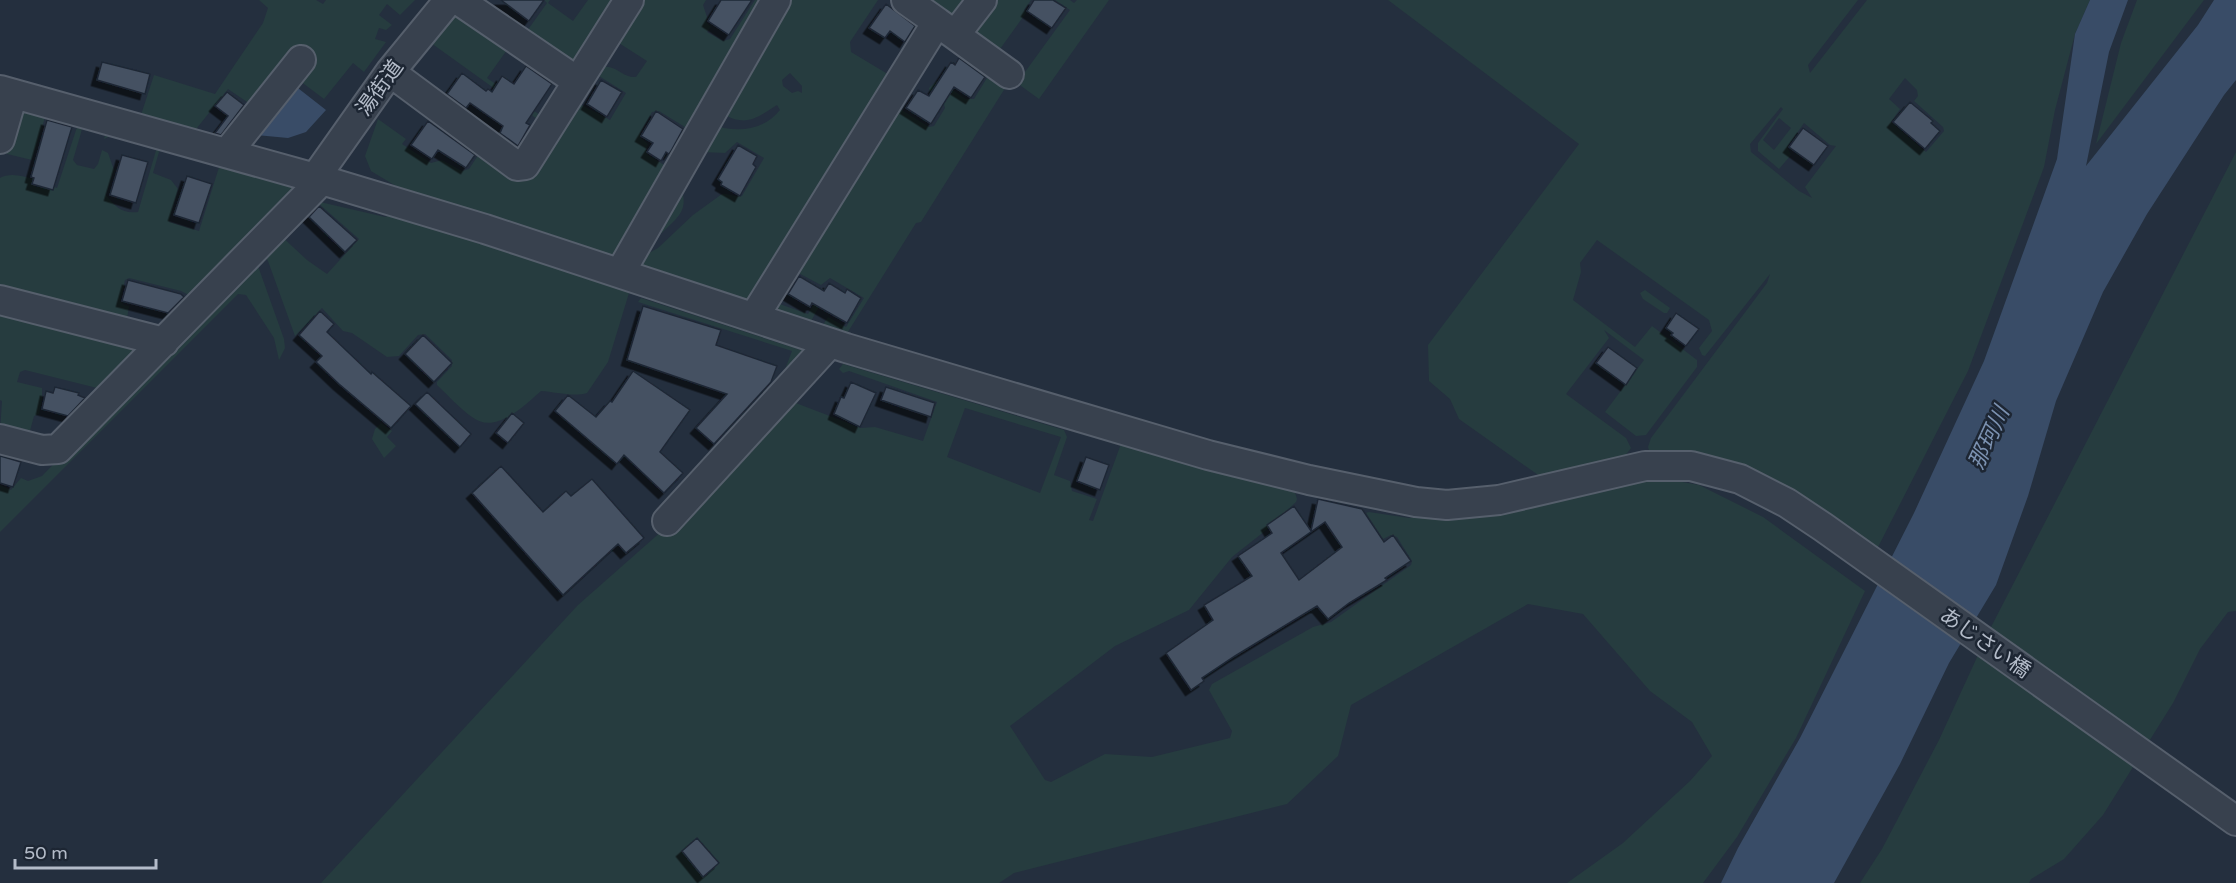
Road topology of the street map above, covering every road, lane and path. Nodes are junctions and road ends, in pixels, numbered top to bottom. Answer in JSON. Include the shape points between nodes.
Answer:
{"nodes":[{"id":1,"x":448,"y":0,"type":"edge"},
{"id":2,"x":458,"y":0,"type":"edge"},
{"id":3,"x":629,"y":0,"type":"edge"},
{"id":4,"x":776,"y":0,"type":"edge"},
{"id":5,"x":906,"y":0,"type":"edge"},
{"id":6,"x":982,"y":0,"type":"edge"},
{"id":7,"x":946,"y":29,"type":"junction"},
{"id":8,"x":302,"y":60,"type":"dead end"},
{"id":9,"x":390,"y":72,"type":"junction"},
{"id":10,"x":1009,"y":74,"type":"dead end"},
{"id":11,"x":577,"y":81,"type":"junction"},
{"id":12,"x":7,"y":92,"type":"edge"},
{"id":13,"x":0,"y":139,"type":"edge"},
{"id":14,"x":227,"y":153,"type":"junction"},
{"id":15,"x":319,"y":179,"type":"junction"},
{"id":16,"x":620,"y":273,"type":"junction"},
{"id":17,"x":0,"y":300,"type":"edge"},
{"id":18,"x":753,"y":317,"type":"junction"},
{"id":19,"x":164,"y":342,"type":"junction"},
{"id":20,"x":830,"y":343,"type":"junction"},
{"id":21,"x":0,"y":439,"type":"edge"},
{"id":22,"x":667,"y":521,"type":"dead end"},
{"id":23,"x":2236,"y":821,"type":"edge"}],
"edges":[{"from":1,"to":9,"type":"street","name":"湯街道"},
{"from":2,"to":11,"type":"street"},
{"from":3,"to":11,"type":"street"},
{"from":4,"to":16,"type":"street"},
{"from":5,"to":7,"type":"street"},
{"from":6,"to":7,"type":"street"},
{"from":7,"to":10,"type":"street"},
{"from":7,"to":18,"type":"street"},
{"from":8,"to":14,"type":"street"},
{"from":9,"to":11,"type":"street","via":[[517,166],[525,165]]},
{"from":9,"to":15,"type":"street","name":"湯街道"},
{"from":12,"to":13,"type":"street"},
{"from":12,"to":14,"type":"street","name":"あじさい橋"},
{"from":14,"to":15,"type":"street","name":"あじさい橋"},
{"from":15,"to":16,"type":"street","name":"あじさい橋"},
{"from":15,"to":19,"type":"street","name":"湯街道"},
{"from":16,"to":18,"type":"street","name":"あじさい橋"},
{"from":17,"to":19,"type":"street"},
{"from":18,"to":20,"type":"street","name":"あじさい橋"},
{"from":19,"to":21,"type":"street","name":"湯街道","via":[[58,449],[42,450]]},
{"from":20,"to":22,"type":"street"},
{"from":20,"to":23,"type":"street","name":"あじさい橋","via":[[1208,455],[1416,502],[1447,505],[1499,500],[1622,470],[1668,465],[1712,470],[1740,479],[1823,527]]}]}
